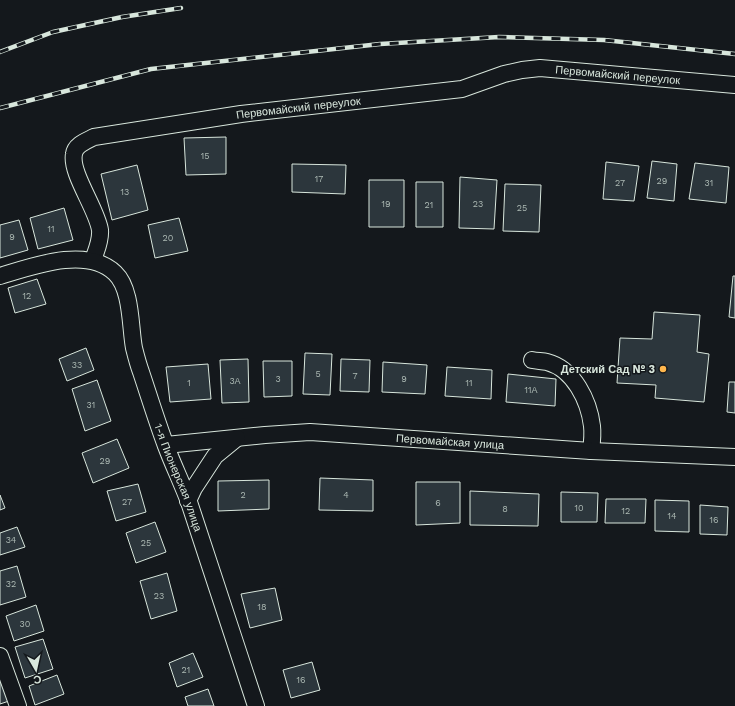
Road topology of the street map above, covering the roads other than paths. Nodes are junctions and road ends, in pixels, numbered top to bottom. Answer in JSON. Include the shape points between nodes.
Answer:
{"nodes":[{"id":1,"x":735,"y":85,"type":"edge"},
{"id":2,"x":93,"y":260,"type":"junction"},
{"id":3,"x":0,"y":276,"type":"edge"},
{"id":4,"x":532,"y":360,"type":"dead end"},
{"id":5,"x":237,"y":438,"type":"junction"},
{"id":6,"x":166,"y":445,"type":"junction"},
{"id":7,"x":591,"y":451,"type":"junction"},
{"id":8,"x":735,"y":457,"type":"edge"},
{"id":9,"x":188,"y":501,"type":"junction"},
{"id":10,"x":0,"y":656,"type":"edge"},
{"id":11,"x":18,"y":706,"type":"edge"},
{"id":12,"x":256,"y":706,"type":"edge"}],
"edges":[{"from":1,"to":2,"type":"street","name":"Первомайский переулок","via":[[540,68],[504,74],[462,89],[241,114],[94,137],[77,147],[74,154],[74,163],[99,229],[100,237]]},
{"from":2,"to":3,"type":"street","via":[[50,262]]},
{"from":2,"to":6,"type":"street","name":"1-я Пионерская улица","via":[[115,272],[123,285],[138,365]]},
{"from":4,"to":7,"type":"street","via":[[548,362],[577,383],[587,404],[592,427]]},
{"from":5,"to":6,"type":"street","name":"Первомайская улица"},
{"from":5,"to":7,"type":"street","name":"Первомайская улица","via":[[310,432]]},
{"from":5,"to":9,"type":"street","via":[[215,456]]},
{"from":6,"to":9,"type":"street","name":"1-я Пионерская улица"},
{"from":7,"to":8,"type":"street","name":"Первомайская улица"},
{"from":9,"to":12,"type":"street","name":"1-я Пионерская улица"},
{"from":10,"to":11,"type":"street"}]}
